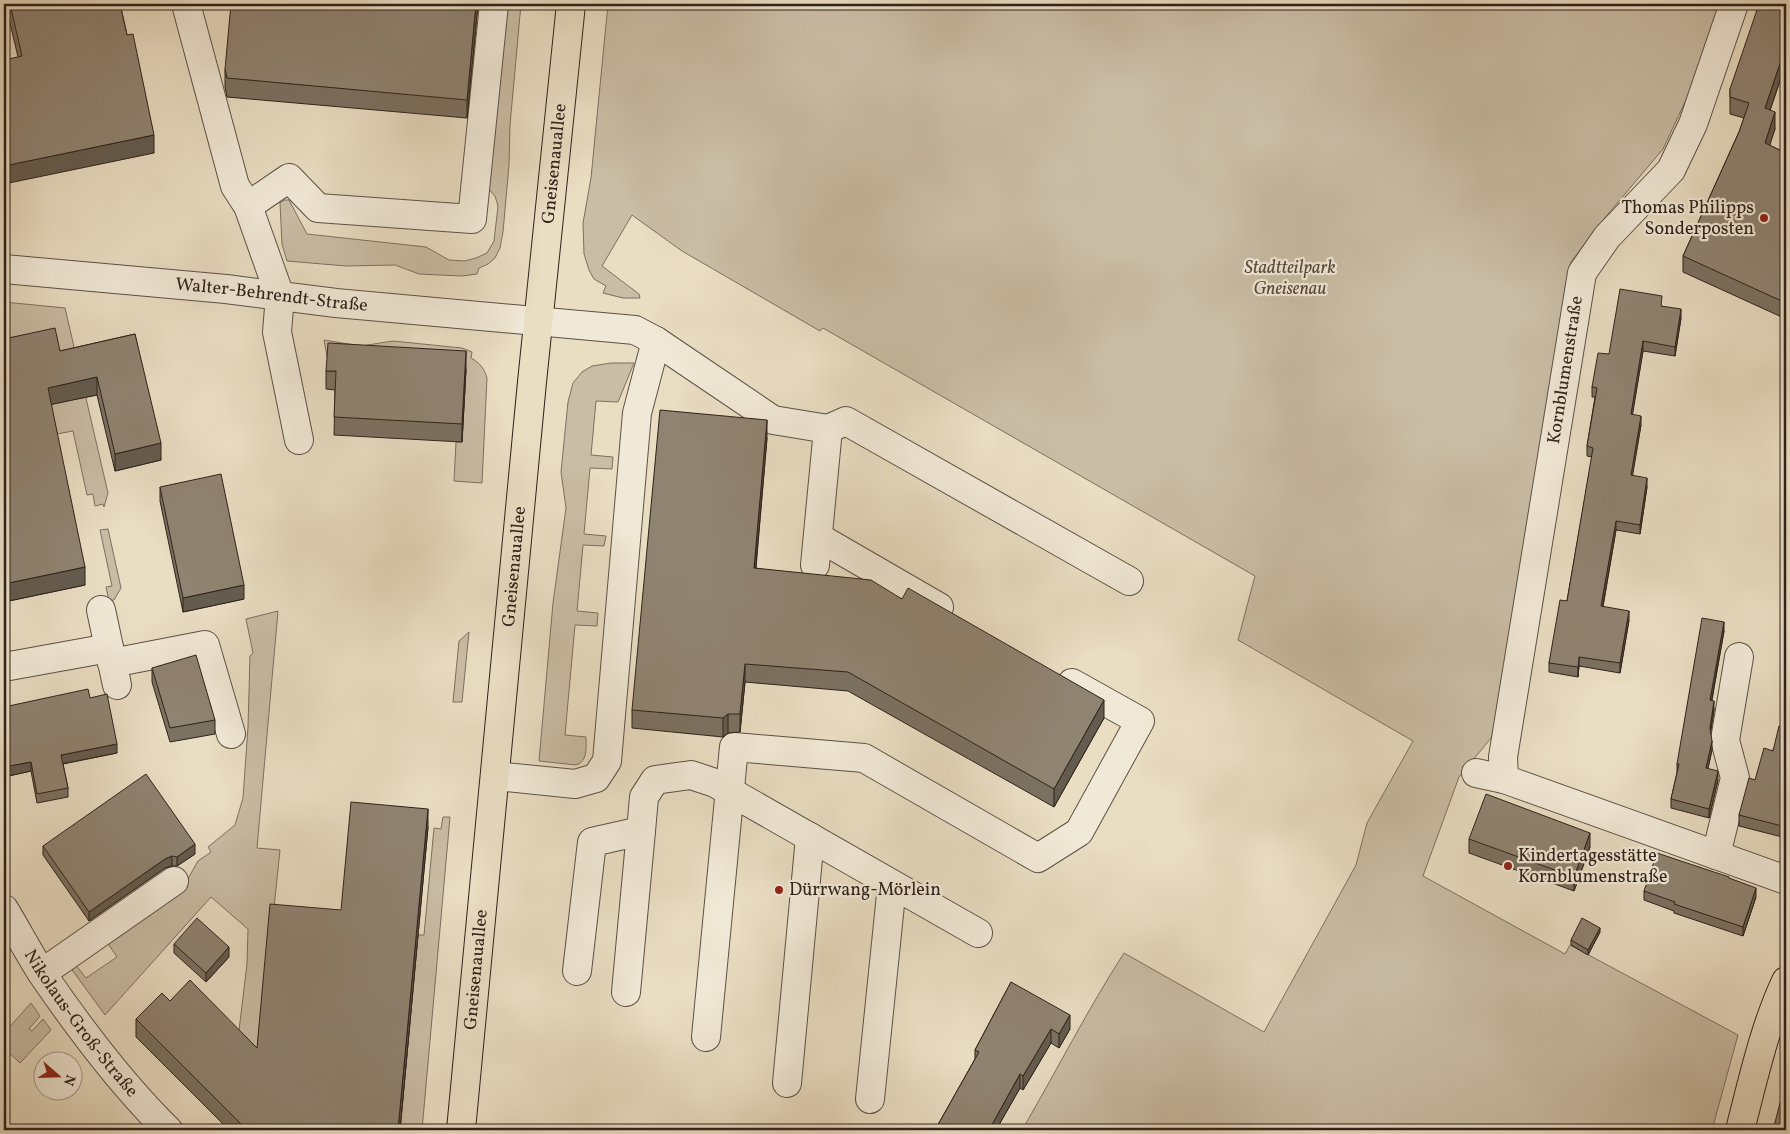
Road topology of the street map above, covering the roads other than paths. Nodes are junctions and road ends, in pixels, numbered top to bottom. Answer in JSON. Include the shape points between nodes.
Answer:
{"nodes":[{"id":1,"x":186,"y":4,"type":"edge"},
{"id":2,"x":494,"y":4,"type":"edge"},
{"id":3,"x":571,"y":4,"type":"edge"},
{"id":4,"x":1734,"y":4,"type":"edge"},
{"id":5,"x":248,"y":206,"type":"junction"},
{"id":6,"x":4,"y":269,"type":"edge"},
{"id":7,"x":280,"y":296,"type":"junction"},
{"id":8,"x":539,"y":322,"type":"junction"},
{"id":9,"x":656,"y":341,"type":"junction"},
{"id":10,"x":828,"y":429,"type":"junction"},
{"id":11,"x":299,"y":440,"type":"dead end"},
{"id":12,"x":818,"y":537,"type":"junction"},
{"id":13,"x":815,"y":565,"type":"dead end"},
{"id":14,"x":1129,"y":581,"type":"dead end"},
{"id":15,"x":100,"y":610,"type":"dead end"},
{"id":16,"x":962,"y":620,"type":"edge"},
{"id":17,"x":1739,"y":657,"type":"dead end"},
{"id":18,"x":112,"y":665,"type":"junction"},
{"id":19,"x":4,"y":667,"type":"edge"},
{"id":20,"x":1055,"y":673,"type":"edge"},
{"id":21,"x":230,"y":734,"type":"dead end"},
{"id":22,"x":1476,"y":773,"type":"dead end"},
{"id":23,"x":495,"y":776,"type":"junction"},
{"id":24,"x":1504,"y":779,"type":"junction"},
{"id":25,"x":730,"y":791,"type":"junction"},
{"id":26,"x":641,"y":831,"type":"junction"},
{"id":27,"x":810,"y":837,"type":"junction"},
{"id":28,"x":1716,"y":855,"type":"junction"},
{"id":29,"x":1786,"y":880,"type":"edge"},
{"id":30,"x":174,"y":881,"type":"dead end"},
{"id":31,"x":892,"y":885,"type":"junction"},
{"id":32,"x":4,"y":908,"type":"edge"},
{"id":33,"x":978,"y":934,"type":"dead end"},
{"id":34,"x":577,"y":971,"type":"dead end"},
{"id":35,"x":42,"y":973,"type":"junction"},
{"id":36,"x":1786,"y":981,"type":"edge"},
{"id":37,"x":626,"y":992,"type":"dead end"},
{"id":38,"x":706,"y":1037,"type":"dead end"},
{"id":39,"x":787,"y":1083,"type":"dead end"},
{"id":40,"x":870,"y":1099,"type":"dead end"},
{"id":41,"x":168,"y":1130,"type":"edge"},
{"id":42,"x":461,"y":1130,"type":"edge"},
{"id":43,"x":1740,"y":1130,"type":"edge"}],
"edges":[{"from":1,"to":5,"type":"street","via":[[235,186]]},
{"from":2,"to":5,"type":"street","via":[[472,219],[318,208],[289,178]]},
{"from":3,"to":8,"type":"main road","name":"Gneisenauallee"},
{"from":4,"to":24,"type":"street","name":"Kornblumenstraße","via":[[1693,124],[1672,170],[1607,237],[1582,273],[1503,756]]},
{"from":5,"to":7,"type":"street"},
{"from":6,"to":7,"type":"street","name":"Walter-Behrendt-Straße"},
{"from":7,"to":8,"type":"street","name":"Walter-Behrendt-Straße"},
{"from":7,"to":11,"type":"street","via":[[277,332]]},
{"from":8,"to":9,"type":"street","name":"Walter-Behrendt-Straße","via":[[635,330]]},
{"from":8,"to":23,"type":"main road","name":"Gneisenauallee"},
{"from":9,"to":10,"type":"street","name":"Walter-Behrendt-Straße","via":[[773,420]]},
{"from":9,"to":23,"type":"street","via":[[637,413],[607,761],[596,778],[574,784]]},
{"from":10,"to":12,"type":"street"},
{"from":10,"to":14,"type":"street","via":[[846,421]]},
{"from":12,"to":13,"type":"street"},
{"from":12,"to":16,"type":"street"},
{"from":15,"to":18,"type":"street"},
{"from":17,"to":28,"type":"street","via":[[1725,740],[1735,778]]},
{"from":18,"to":19,"type":"street"},
{"from":18,"to":21,"type":"street","via":[[204,645]]},
{"from":20,"to":25,"type":"street","via":[[1140,721],[1079,832],[1038,858],[864,758],[734,747]]},
{"from":22,"to":24,"type":"street"},
{"from":23,"to":42,"type":"main road","name":"Gneisenauallee"},
{"from":24,"to":28,"type":"street"},
{"from":25,"to":26,"type":"street","via":[[715,782],[691,775],[655,780],[644,797]]},
{"from":25,"to":27,"type":"street"},
{"from":25,"to":38,"type":"street"},
{"from":26,"to":34,"type":"street","via":[[592,842]]},
{"from":26,"to":37,"type":"street"},
{"from":27,"to":31,"type":"street"},
{"from":27,"to":39,"type":"street"},
{"from":28,"to":29,"type":"street"},
{"from":30,"to":35,"type":"street"},
{"from":31,"to":33,"type":"street"},
{"from":31,"to":40,"type":"street"},
{"from":32,"to":35,"type":"street","name":"Nikolaus-Groß-Straße"},
{"from":35,"to":41,"type":"street","name":"Nikolaus-Groß-Straße","via":[[124,1082]]},
{"from":36,"to":43,"type":"main road","via":[[1765,1037]]}]}
